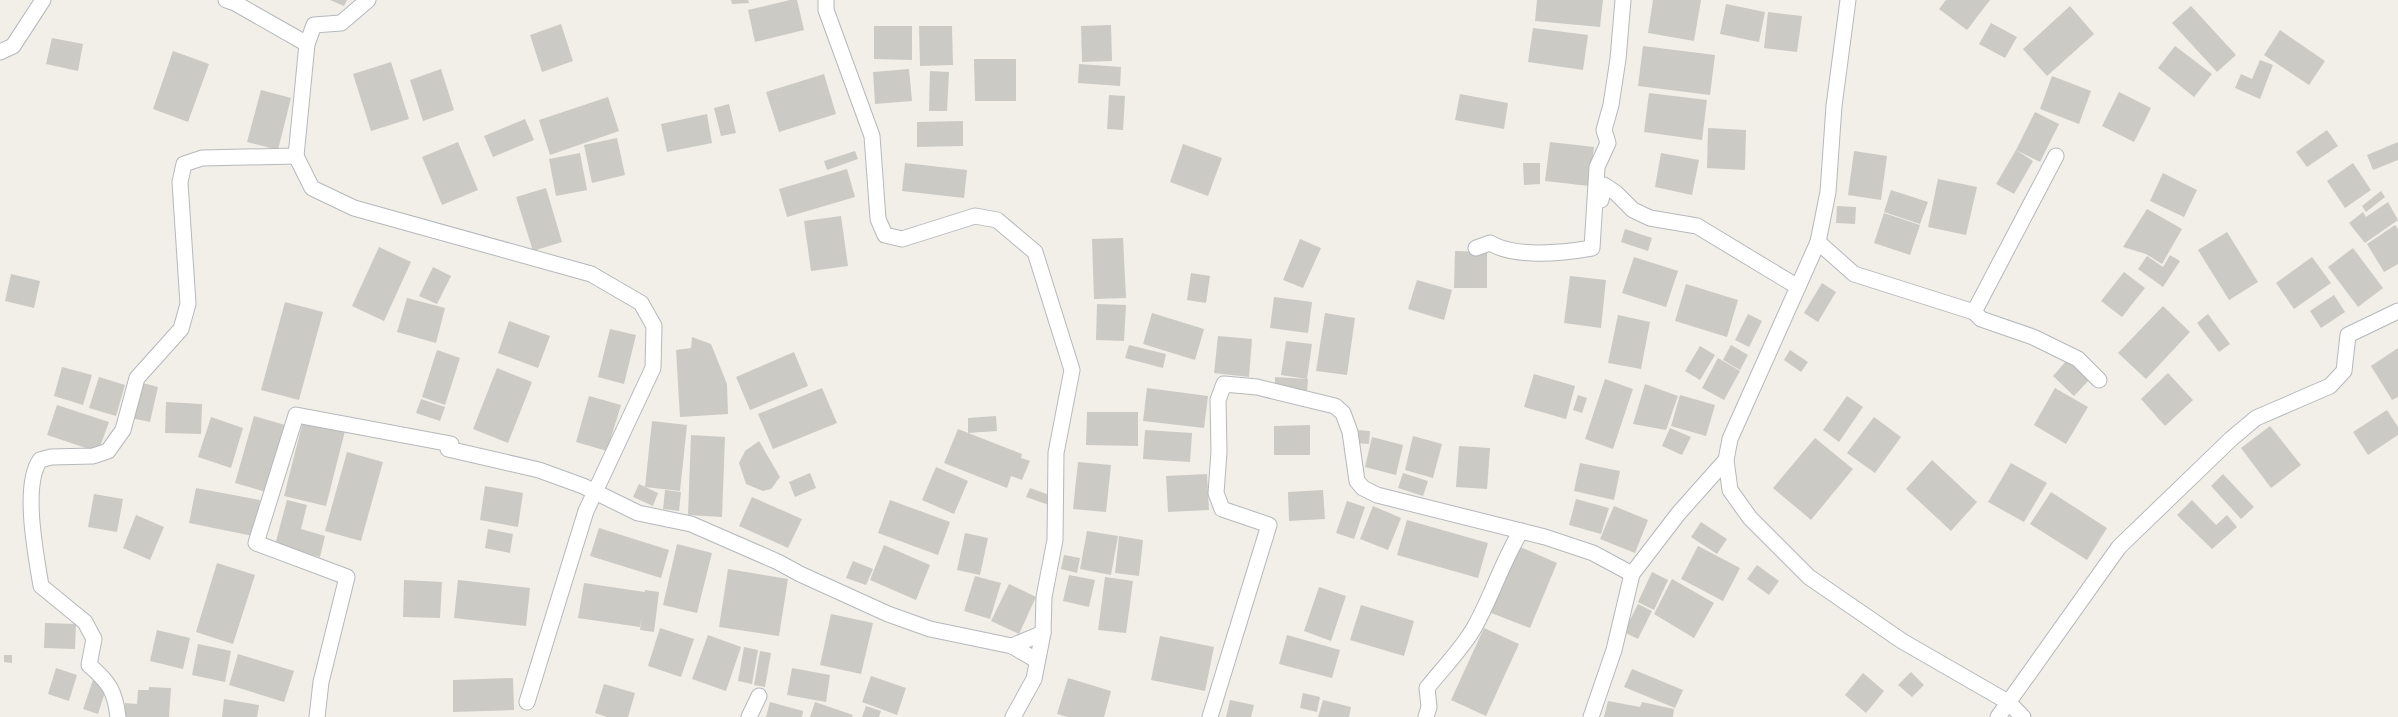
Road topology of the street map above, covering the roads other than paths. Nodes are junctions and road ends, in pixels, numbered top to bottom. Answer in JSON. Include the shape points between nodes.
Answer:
{"nodes":[{"id":1,"x":43,"y":0,"type":"edge"},
{"id":2,"x":226,"y":0,"type":"edge"},
{"id":3,"x":368,"y":0,"type":"edge"},
{"id":4,"x":826,"y":0,"type":"edge"},
{"id":5,"x":1623,"y":0,"type":"edge"},
{"id":6,"x":1848,"y":0,"type":"edge"},
{"id":7,"x":307,"y":44,"type":"junction"},
{"id":8,"x":0,"y":52,"type":"edge"},
{"id":9,"x":296,"y":156,"type":"junction"},
{"id":10,"x":2056,"y":156,"type":"dead end"},
{"id":11,"x":1818,"y":242,"type":"junction"},
{"id":12,"x":1476,"y":248,"type":"dead end"},
{"id":13,"x":1592,"y":248,"type":"junction"},
{"id":14,"x":1798,"y":287,"type":"junction"},
{"id":15,"x":2398,"y":311,"type":"edge"},
{"id":16,"x":1974,"y":312,"type":"junction"},
{"id":17,"x":2099,"y":380,"type":"dead end"},
{"id":18,"x":1726,"y":460,"type":"junction"},
{"id":19,"x":595,"y":493,"type":"junction"},
{"id":20,"x":1520,"y":530,"type":"junction"},
{"id":21,"x":1632,"y":574,"type":"junction"},
{"id":22,"x":1043,"y":633,"type":"junction"},
{"id":23,"x":1012,"y":646,"type":"junction"},
{"id":24,"x":1036,"y":660,"type":"junction"},
{"id":25,"x":759,"y":696,"type":"dead end"},
{"id":26,"x":527,"y":702,"type":"dead end"},
{"id":27,"x":2008,"y":702,"type":"junction"},
{"id":28,"x":118,"y":717,"type":"edge"},
{"id":29,"x":316,"y":717,"type":"edge"},
{"id":30,"x":749,"y":717,"type":"edge"},
{"id":31,"x":1013,"y":717,"type":"edge"},
{"id":32,"x":1210,"y":717,"type":"edge"},
{"id":33,"x":1426,"y":717,"type":"edge"},
{"id":34,"x":1591,"y":717,"type":"edge"},
{"id":35,"x":1998,"y":717,"type":"edge"},
{"id":36,"x":2023,"y":717,"type":"edge"}],
"edges":[{"from":1,"to":8,"type":"street","via":[[13,46]]},
{"from":2,"to":7,"type":"street"},
{"from":3,"to":7,"type":"street","via":[[342,23],[314,24]]},
{"from":4,"to":22,"type":"street","via":[[826,10],[872,136],[878,219],[885,235],[902,239],[974,216],[997,220],[1034,252],[1072,370],[1056,453],[1055,540],[1044,597]]},
{"from":5,"to":13,"type":"street","via":[[1618,59],[1611,105],[1604,130],[1608,143],[1597,167]]},
{"from":6,"to":11,"type":"street","via":[[1834,106],[1828,192]]},
{"from":7,"to":9,"type":"street"},
{"from":9,"to":19,"type":"street","via":[[312,188],[354,208],[591,274],[641,303],[654,326],[654,368]]},
{"from":9,"to":28,"type":"street","via":[[202,158],[184,164],[180,182],[188,304],[181,329],[137,378],[123,430],[108,452],[93,456],[50,457],[40,460],[35,467],[31,489],[34,543],[41,586],[85,622],[94,639],[89,665],[103,676],[116,696]]},
{"from":10,"to":16,"type":"street"},
{"from":11,"to":14,"type":"street"},
{"from":11,"to":16,"type":"street","via":[[1854,274]]},
{"from":12,"to":13,"type":"street","via":[[1490,244],[1502,250],[1566,253]]},
{"from":13,"to":14,"type":"street","via":[[1604,185],[1633,210],[1650,218],[1697,226]]},
{"from":14,"to":18,"type":"street","via":[[1730,439]]},
{"from":15,"to":27,"type":"street","via":[[2348,335],[2344,371],[2330,386],[2256,418],[2230,439],[2119,548]]},
{"from":16,"to":17,"type":"street","via":[[1981,319],[2033,337],[2078,359]]},
{"from":18,"to":21,"type":"street","via":[[1678,514]]},
{"from":18,"to":27,"type":"street","via":[[1730,490],[1750,518],[1809,577],[1902,641]]},
{"from":19,"to":23,"type":"street","via":[[638,513],[691,524],[896,617],[930,629]]},
{"from":19,"to":26,"type":"street","via":[[586,511]]},
{"from":19,"to":29,"type":"street","via":[[539,470],[448,449],[451,444],[296,415],[256,543],[347,577],[321,682]]},
{"from":20,"to":21,"type":"street","via":[[1593,553]]},
{"from":20,"to":32,"type":"street","via":[[1377,495],[1357,481],[1350,432],[1343,413],[1335,406],[1256,387],[1224,384],[1218,400],[1219,452],[1216,494],[1222,510],[1269,525]]},
{"from":20,"to":33,"type":"street","via":[[1474,629],[1427,688],[1429,707]]},
{"from":21,"to":34,"type":"street","via":[[1614,650]]},
{"from":22,"to":23,"type":"street"},
{"from":22,"to":24,"type":"street"},
{"from":23,"to":24,"type":"street"},
{"from":24,"to":31,"type":"street","via":[[1034,679]]},
{"from":25,"to":30,"type":"street"},
{"from":27,"to":35,"type":"street"},
{"from":27,"to":36,"type":"street"}]}
